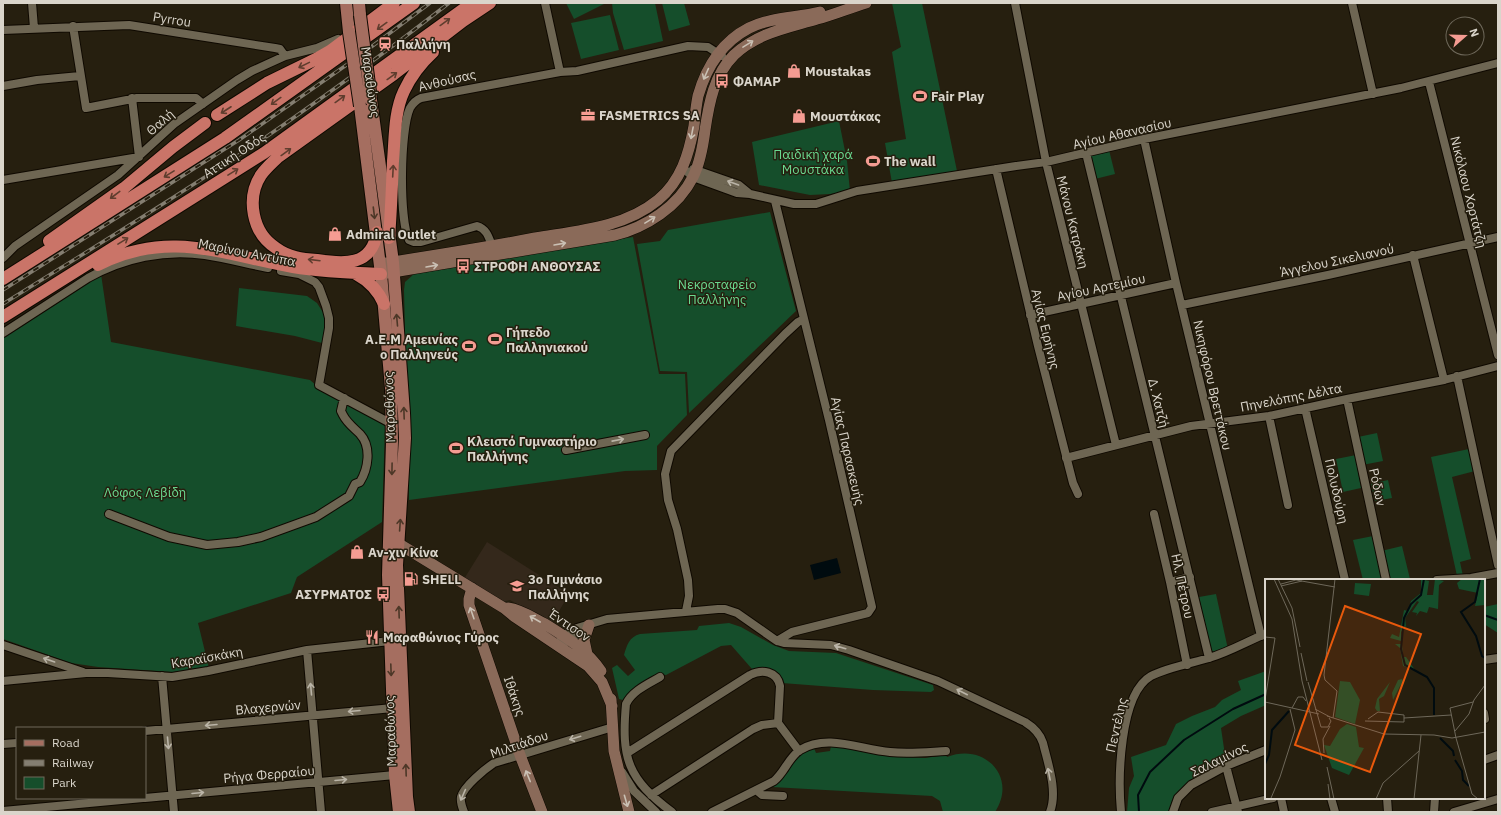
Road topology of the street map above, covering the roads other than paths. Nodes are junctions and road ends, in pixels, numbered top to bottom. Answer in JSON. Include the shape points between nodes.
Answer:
{"nodes":[{"id":1,"x":32,"y":3,"type":"edge"},
{"id":2,"x":346,"y":3,"type":"edge"},
{"id":3,"x":359,"y":3,"type":"edge"},
{"id":4,"x":394,"y":3,"type":"edge"},
{"id":5,"x":414,"y":3,"type":"edge"},
{"id":6,"x":472,"y":3,"type":"edge"},
{"id":7,"x":491,"y":3,"type":"edge"},
{"id":8,"x":545,"y":3,"type":"edge"},
{"id":9,"x":866,"y":3,"type":"edge"},
{"id":10,"x":1015,"y":3,"type":"edge"},
{"id":11,"x":1352,"y":3,"type":"edge"},
{"id":12,"x":852,"y":7,"type":"junction"},
{"id":13,"x":73,"y":26,"type":"junction"},
{"id":14,"x":34,"y":28,"type":"junction"},
{"id":15,"x":3,"y":30,"type":"edge"},
{"id":16,"x":349,"y":32,"type":"junction"},
{"id":17,"x":718,"y":53,"type":"junction"},
{"id":18,"x":285,"y":56,"type":"junction"},
{"id":19,"x":729,"y":60,"type":"junction"},
{"id":20,"x":1498,"y":63,"type":"edge"},
{"id":21,"x":560,"y":72,"type":"junction"},
{"id":22,"x":80,"y":76,"type":"junction"},
{"id":23,"x":1429,"y":82,"type":"junction"},
{"id":24,"x":3,"y":86,"type":"edge"},
{"id":25,"x":1373,"y":94,"type":"junction"},
{"id":26,"x":132,"y":98,"type":"junction"},
{"id":27,"x":203,"y":104,"type":"junction"},
{"id":28,"x":217,"y":115,"type":"dead end"},
{"id":29,"x":205,"y":123,"type":"dead end"},
{"id":30,"x":1144,"y":139,"type":"junction"},
{"id":31,"x":1086,"y":153,"type":"junction"},
{"id":32,"x":139,"y":157,"type":"junction"},
{"id":33,"x":1046,"y":162,"type":"junction"},
{"id":34,"x":683,"y":168,"type":"junction"},
{"id":35,"x":996,"y":169,"type":"junction"},
{"id":36,"x":695,"y":173,"type":"junction"},
{"id":37,"x":3,"y":180,"type":"edge"},
{"id":38,"x":775,"y":201,"type":"junction"},
{"id":39,"x":377,"y":232,"type":"junction"},
{"id":40,"x":1498,"y":237,"type":"edge"},
{"id":41,"x":389,"y":238,"type":"junction"},
{"id":42,"x":1470,"y":243,"type":"junction"},
{"id":43,"x":492,"y":246,"type":"junction"},
{"id":44,"x":1412,"y":255,"type":"junction"},
{"id":45,"x":3,"y":258,"type":"edge"},
{"id":46,"x":387,"y":268,"type":"junction"},
{"id":47,"x":3,"y":272,"type":"edge"},
{"id":48,"x":355,"y":273,"type":"junction"},
{"id":49,"x":3,"y":279,"type":"edge"},
{"id":50,"x":1176,"y":284,"type":"junction"},
{"id":51,"x":1120,"y":295,"type":"junction"},
{"id":52,"x":384,"y":304,"type":"junction"},
{"id":53,"x":1082,"y":304,"type":"junction"},
{"id":54,"x":1182,"y":305,"type":"junction"},
{"id":55,"x":19,"y":307,"type":"junction"},
{"id":56,"x":1030,"y":315,"type":"junction"},
{"id":57,"x":3,"y":317,"type":"edge"},
{"id":58,"x":804,"y":319,"type":"junction"},
{"id":59,"x":3,"y":333,"type":"edge"},
{"id":60,"x":1498,"y":355,"type":"edge"},
{"id":61,"x":1498,"y":366,"type":"edge"},
{"id":62,"x":1457,"y":376,"type":"junction"},
{"id":63,"x":1444,"y":380,"type":"junction"},
{"id":64,"x":344,"y":398,"type":"junction"},
{"id":65,"x":1347,"y":399,"type":"junction"},
{"id":66,"x":1305,"y":408,"type":"junction"},
{"id":67,"x":1269,"y":416,"type":"junction"},
{"id":68,"x":1210,"y":423,"type":"junction"},
{"id":69,"x":392,"y":424,"type":"junction"},
{"id":70,"x":646,"y":435,"type":"dead end"},
{"id":71,"x":1154,"y":435,"type":"junction"},
{"id":72,"x":1116,"y":445,"type":"junction"},
{"id":73,"x":566,"y":450,"type":"dead end"},
{"id":74,"x":1066,"y":458,"type":"junction"},
{"id":75,"x":1078,"y":494,"type":"dead end"},
{"id":76,"x":1288,"y":505,"type":"dead end"},
{"id":77,"x":109,"y":514,"type":"dead end"},
{"id":78,"x":1154,"y":514,"type":"dead end"},
{"id":79,"x":394,"y":541,"type":"junction"},
{"id":80,"x":1498,"y":565,"type":"edge"},
{"id":81,"x":1498,"y":573,"type":"edge"},
{"id":82,"x":1190,"y":577,"type":"junction"},
{"id":83,"x":1344,"y":579,"type":"edge"},
{"id":84,"x":1386,"y":579,"type":"edge"},
{"id":85,"x":1454,"y":579,"type":"edge"},
{"id":86,"x":1170,"y":582,"type":"junction"},
{"id":87,"x":472,"y":588,"type":"junction"},
{"id":88,"x":686,"y":611,"type":"junction"},
{"id":89,"x":589,"y":625,"type":"junction"},
{"id":90,"x":1264,"y":635,"type":"edge"},
{"id":91,"x":777,"y":641,"type":"junction"},
{"id":92,"x":390,"y":642,"type":"junction"},
{"id":93,"x":563,"y":642,"type":"junction"},
{"id":94,"x":3,"y":645,"type":"edge"},
{"id":95,"x":307,"y":650,"type":"junction"},
{"id":96,"x":587,"y":654,"type":"junction"},
{"id":97,"x":1208,"y":658,"type":"junction"},
{"id":98,"x":1498,"y":658,"type":"edge"},
{"id":99,"x":1485,"y":660,"type":"edge"},
{"id":100,"x":1187,"y":664,"type":"junction"},
{"id":101,"x":86,"y":673,"type":"junction"},
{"id":102,"x":162,"y":676,"type":"junction"},
{"id":103,"x":660,"y":677,"type":"dead end"},
{"id":104,"x":3,"y":681,"type":"edge"},
{"id":105,"x":612,"y":702,"type":"junction"},
{"id":106,"x":393,"y":708,"type":"junction"},
{"id":107,"x":313,"y":715,"type":"junction"},
{"id":108,"x":778,"y":723,"type":"junction"},
{"id":109,"x":613,"y":727,"type":"junction"},
{"id":110,"x":167,"y":729,"type":"junction"},
{"id":111,"x":146,"y":731,"type":"edge"},
{"id":112,"x":16,"y":743,"type":"edge"},
{"id":113,"x":3,"y":744,"type":"edge"},
{"id":114,"x":1265,"y":750,"type":"edge"},
{"id":115,"x":799,"y":751,"type":"junction"},
{"id":116,"x":946,"y":751,"type":"dead end"},
{"id":117,"x":627,"y":753,"type":"junction"},
{"id":118,"x":520,"y":755,"type":"junction"},
{"id":119,"x":1498,"y":755,"type":"edge"},
{"id":120,"x":1485,"y":760,"type":"edge"},
{"id":121,"x":617,"y":763,"type":"junction"},
{"id":122,"x":1226,"y":766,"type":"junction"},
{"id":123,"x":395,"y":775,"type":"junction"},
{"id":124,"x":319,"y":782,"type":"junction"},
{"id":125,"x":756,"y":790,"type":"junction"},
{"id":126,"x":173,"y":795,"type":"junction"},
{"id":127,"x":650,"y":795,"type":"junction"},
{"id":128,"x":783,"y":796,"type":"dead end"},
{"id":129,"x":146,"y":798,"type":"edge"},
{"id":130,"x":133,"y":799,"type":"edge"},
{"id":131,"x":1270,"y":799,"type":"edge"},
{"id":132,"x":1281,"y":799,"type":"edge"},
{"id":133,"x":1332,"y":799,"type":"edge"},
{"id":134,"x":1387,"y":799,"type":"edge"},
{"id":135,"x":1435,"y":799,"type":"edge"},
{"id":136,"x":1498,"y":799,"type":"edge"},
{"id":137,"x":1237,"y":809,"type":"edge"},
{"id":138,"x":3,"y":811,"type":"edge"},
{"id":139,"x":716,"y":811,"type":"edge"},
{"id":140,"x":174,"y":812,"type":"edge"},
{"id":141,"x":321,"y":812,"type":"edge"},
{"id":142,"x":399,"y":812,"type":"edge"},
{"id":143,"x":409,"y":812,"type":"edge"},
{"id":144,"x":464,"y":812,"type":"edge"},
{"id":145,"x":542,"y":812,"type":"edge"},
{"id":146,"x":629,"y":812,"type":"edge"},
{"id":147,"x":656,"y":812,"type":"edge"},
{"id":148,"x":672,"y":812,"type":"edge"},
{"id":149,"x":1050,"y":812,"type":"edge"},
{"id":150,"x":1121,"y":812,"type":"edge"},
{"id":151,"x":1173,"y":812,"type":"edge"},
{"id":152,"x":1212,"y":812,"type":"edge"},
{"id":153,"x":1284,"y":812,"type":"edge"},
{"id":154,"x":1335,"y":812,"type":"edge"},
{"id":155,"x":1388,"y":812,"type":"edge"},
{"id":156,"x":1434,"y":812,"type":"edge"},
{"id":157,"x":1454,"y":812,"type":"edge"}],
"edges":[{"from":1,"to":14,"type":"street"},
{"from":2,"to":16,"type":"main road","name":"Μαραθώνος"},
{"from":3,"to":41,"type":"main road","name":"Μαραθώνος","bridge":true},
{"from":4,"to":28,"type":"highway","one_way":true,"via":[[330,51],[267,83]]},
{"from":5,"to":49,"type":"highway","name":"Αττική Οδός","one_way":true,"via":[[225,138]]},
{"from":55,"to":6,"type":"highway","name":"Αττική Οδός","one_way":true,"via":[[264,153]]},
{"from":39,"to":7,"type":"highway","one_way":true,"via":[[374,244],[368,252],[352,262],[336,263],[286,254],[272,246],[258,229],[252,206],[253,194],[265,170],[278,157]]},
{"from":41,"to":7,"type":"highway","one_way":true,"via":[[394,139],[403,92],[424,61]]},
{"from":8,"to":21,"type":"street"},
{"from":9,"to":12,"type":"street"},
{"from":10,"to":33,"type":"street","name":"Μάνου Κατράκη"},
{"from":11,"to":25,"type":"street"},
{"from":12,"to":17,"type":"street","via":[[769,21],[749,28]]},
{"from":19,"to":12,"type":"street","one_way":true,"via":[[744,46],[762,36]]},
{"from":13,"to":14,"type":"street","name":"Pyrrou"},
{"from":13,"to":18,"type":"street","name":"Pyrrou","via":[[139,26],[280,49]]},
{"from":13,"to":22,"type":"street"},
{"from":14,"to":15,"type":"street","name":"Pyrrou"},
{"from":16,"to":18,"type":"street","name":"Θαλή","via":[[332,43]]},
{"from":16,"to":39,"type":"main road","name":"Μαραθώνος","one_way":true,"bridge":true},
{"from":17,"to":19,"type":"street","name":"Ανθούσας"},
{"from":17,"to":21,"type":"street","name":"Ανθούσας","via":[[708,47],[688,46]]},
{"from":17,"to":34,"type":"street","one_way":true,"via":[[698,97],[691,141]]},
{"from":18,"to":27,"type":"street","name":"Θαλή","via":[[252,71]]},
{"from":19,"to":36,"type":"street","via":[[713,91]]},
{"from":20,"to":23,"type":"street","name":"Αγίου Αθανασίου"},
{"from":21,"to":43,"type":"street","name":"Ανθούσας","via":[[421,98],[410,108],[405,131],[403,182],[405,224],[409,240],[421,242],[477,226],[484,230]]},
{"from":22,"to":24,"type":"street"},
{"from":22,"to":26,"type":"street","via":[[86,108]]},
{"from":23,"to":25,"type":"street","name":"Αγίου Αθανασίου"},
{"from":23,"to":42,"type":"street","name":"Νικόλαου Χορτάτζη"},
{"from":25,"to":30,"type":"street","name":"Αγίου Αθανασίου"},
{"from":26,"to":27,"type":"street","via":[[196,98]]},
{"from":26,"to":32,"type":"street"},
{"from":27,"to":32,"type":"street","name":"Θαλή","via":[[174,124]]},
{"from":29,"to":47,"type":"highway","one_way":true,"via":[[98,207]]},
{"from":30,"to":31,"type":"street","name":"Αγίου Αθανασίου"},
{"from":30,"to":50,"type":"street","name":"Νικηφόρου Βρεττάκου"},
{"from":31,"to":33,"type":"street","name":"Αγίου Αθανασίου"},
{"from":31,"to":51,"type":"street","name":"Δ. Χατζή"},
{"from":32,"to":37,"type":"street"},
{"from":32,"to":45,"type":"street","name":"Θαλή","via":[[118,175],[15,246]]},
{"from":33,"to":35,"type":"street","name":"Αγίου Αθανασίου"},
{"from":33,"to":53,"type":"street","name":"Μάνου Κατράκη"},
{"from":34,"to":36,"type":"street","name":"Αγίου Αθανασίου"},
{"from":34,"to":43,"type":"street","via":[[673,185],[659,199],[623,221]]},
{"from":35,"to":38,"type":"street","name":"Αγίου Αθανασίου","via":[[857,191],[816,204],[798,205]]},
{"from":35,"to":56,"type":"street","name":"Αγίας Ειρήνης"},
{"from":36,"to":38,"type":"street","name":"Αγίου Αθανασίου","via":[[737,193]]},
{"from":46,"to":36,"type":"street","one_way":true,"via":[[630,231],[650,221],[668,207],[684,191]]},
{"from":38,"to":58,"type":"street","name":"Αγίας Παρασκευής"},
{"from":39,"to":46,"type":"main road","name":"Μαραθώνος"},
{"from":40,"to":42,"type":"street","name":"Άγγελου Σικελιανού"},
{"from":41,"to":46,"type":"main road","name":"Μαραθώνος"},
{"from":42,"to":44,"type":"street","name":"Άγγελου Σικελιανού"},
{"from":42,"to":60,"type":"street","name":"Νικόλαου Χορτάτζη"},
{"from":43,"to":46,"type":"street"},
{"from":44,"to":54,"type":"street","name":"Άγγελου Σικελιανού"},
{"from":44,"to":63,"type":"street"},
{"from":46,"to":48,"type":"highway"},
{"from":46,"to":52,"type":"main road","name":"Μαραθώνος"},
{"from":79,"to":46,"type":"main road","name":"Μαραθώνος","one_way":true,"via":[[405,438]]},
{"from":48,"to":52,"type":"highway","via":[[372,285]]},
{"from":48,"to":55,"type":"highway","via":[[296,267],[197,247],[160,246],[116,257]]},
{"from":50,"to":51,"type":"street","name":"Αγίου Αρτεμίου"},
{"from":50,"to":54,"type":"street","name":"Νικηφόρου Βρεττάκου"},
{"from":51,"to":53,"type":"street","name":"Αγίου Αρτεμίου"},
{"from":51,"to":71,"type":"street","name":"Δ. Χατζή"},
{"from":52,"to":69,"type":"main road","name":"Μαραθώνος"},
{"from":53,"to":56,"type":"street","name":"Αγίου Αρτεμίου"},
{"from":53,"to":72,"type":"street","name":"Μάνου Κατράκη"},
{"from":54,"to":68,"type":"street","name":"Νικηφόρου Βρεττάκου"},
{"from":55,"to":57,"type":"highway","name":"Αττική Οδός"},
{"from":56,"to":74,"type":"street","name":"Αγίας Ειρήνης"},
{"from":58,"to":88,"type":"street","via":[[785,334],[671,451],[665,474],[668,500],[688,580],[689,596]]},
{"from":58,"to":91,"type":"street","name":"Αγίας Παρασκευής","via":[[872,607],[868,613],[797,630]]},
{"from":59,"to":64,"type":"street","name":"Μαρίνου Αντύπα","via":[[88,278],[129,260],[153,255],[206,255],[299,274],[315,282],[329,318],[319,384]]},
{"from":61,"to":62,"type":"street","name":"Πηνελόπης Δέλτα"},
{"from":62,"to":63,"type":"street","name":"Πηνελόπης Δέλτα"},
{"from":62,"to":80,"type":"street"},
{"from":63,"to":65,"type":"street","name":"Πηνελόπης Δέλτα"},
{"from":64,"to":69,"type":"street","name":"Μαρίνου Αντύπα"},
{"from":64,"to":77,"type":"street","via":[[341,411],[363,439],[367,465],[360,482],[355,484],[349,496],[316,517],[261,537],[238,542],[207,544],[169,537]]},
{"from":65,"to":66,"type":"street","name":"Πηνελόπης Δέλτα"},
{"from":65,"to":84,"type":"street","name":"Ρόδων"},
{"from":66,"to":67,"type":"street","name":"Πηνελόπης Δέλτα"},
{"from":66,"to":83,"type":"street","name":"Πολυδούρη"},
{"from":67,"to":68,"type":"street","name":"Πηνελόπης Δέλτα"},
{"from":67,"to":76,"type":"street"},
{"from":68,"to":71,"type":"street","name":"Πηνελόπης Δέλτα"},
{"from":68,"to":90,"type":"street","name":"Νικηφόρου Βρεττάκου"},
{"from":69,"to":79,"type":"main road","name":"Μαραθώνος","one_way":true},
{"from":73,"to":70,"type":"street","one_way":true},
{"from":71,"to":72,"type":"street","name":"Πηνελόπης Δέλτα"},
{"from":71,"to":82,"type":"street","name":"Δ. Χατζή"},
{"from":72,"to":74,"type":"street","name":"Πηνελόπης Δέλτα"},
{"from":74,"to":75,"type":"street","name":"Αγίας Ειρήνης"},
{"from":78,"to":86,"type":"street","name":"Ηλ. Πέτρου"},
{"from":79,"to":87,"type":"street","name":"Έντισον"},
{"from":79,"to":92,"type":"main road","name":"Μαραθώνος","via":[[388,575]]},
{"from":143,"to":79,"type":"main road","name":"Μαραθώνος","one_way":true},
{"from":81,"to":85,"type":"street"},
{"from":82,"to":86,"type":"street"},
{"from":82,"to":97,"type":"street","name":"Δ. Χατζή"},
{"from":86,"to":100,"type":"street","name":"Ηλ. Πέτρου"},
{"from":87,"to":93,"type":"street","name":"Έντισον","via":[[504,608],[523,612]]},
{"from":118,"to":87,"type":"street","name":"Ιθάκης","one_way":true,"via":[[469,605]]},
{"from":88,"to":89,"type":"street","via":[[611,618]]},
{"from":88,"to":91,"type":"street","via":[[732,611]]},
{"from":89,"to":93,"type":"street"},
{"from":89,"to":96,"type":"street","via":[[584,640]]},
{"from":90,"to":97,"type":"street","name":"Πεντέλης"},
{"from":149,"to":91,"type":"street","one_way":true,"via":[[1053,804],[1052,788],[1044,743],[1031,726],[938,681],[831,644]]},
{"from":92,"to":95,"type":"street","name":"Καραϊσκάκη"},
{"from":92,"to":106,"type":"main road","name":"Μαραθώνος","one_way":true},
{"from":93,"to":96,"type":"street","name":"Έντισον"},
{"from":93,"to":105,"type":"street","name":"Έντισον","via":[[596,673]]},
{"from":101,"to":94,"type":"street","one_way":true},
{"from":95,"to":102,"type":"street","name":"Καραϊσκάκη","via":[[193,674]]},
{"from":107,"to":95,"type":"street","one_way":true},
{"from":96,"to":105,"type":"street","name":"Έντισον","via":[[602,672]]},
{"from":97,"to":100,"type":"street","name":"Πεντέλης"},
{"from":98,"to":99,"type":"street"},
{"from":100,"to":150,"type":"street","name":"Πεντέλης","via":[[1150,676],[1138,689],[1123,741],[1119,772]]},
{"from":101,"to":102,"type":"street","name":"Καραϊσκάκη"},
{"from":101,"to":104,"type":"street","name":"Καραϊσκάκη"},
{"from":102,"to":110,"type":"street"},
{"from":103,"to":117,"type":"street","via":[[634,693],[626,704],[624,739]]},
{"from":105,"to":109,"type":"street","name":"Έντισον"},
{"from":106,"to":107,"type":"street","name":"Βλαχερνών","one_way":true},
{"from":106,"to":123,"type":"main road","name":"Μαραθώνος"},
{"from":107,"to":110,"type":"street","name":"Βλαχερνών","one_way":true},
{"from":107,"to":124,"type":"street"},
{"from":108,"to":115,"type":"street"},
{"from":108,"to":117,"type":"street","via":[[779,681],[771,673],[756,672]]},
{"from":108,"to":127,"type":"street","via":[[753,729]]},
{"from":109,"to":118,"type":"street","name":"Μιλτιάδου","one_way":true},
{"from":109,"to":121,"type":"street","name":"Έντισον"},
{"from":110,"to":111,"type":"street","name":"Βλαχερνών"},
{"from":110,"to":126,"type":"street","one_way":true},
{"from":112,"to":113,"type":"street"},
{"from":114,"to":122,"type":"street","name":"Σαλαμίνος"},
{"from":115,"to":116,"type":"street","via":[[826,742],[889,752]]},
{"from":115,"to":125,"type":"street","via":[[790,759],[778,778]]},
{"from":117,"to":127,"type":"street","via":[[629,764],[637,779]]},
{"from":118,"to":144,"type":"street","name":"Μιλτιάδου","one_way":true,"via":[[494,763],[482,771],[462,794]]},
{"from":145,"to":118,"type":"street","name":"Ιθάκης","one_way":true},
{"from":119,"to":120,"type":"street"},
{"from":121,"to":146,"type":"street","name":"Έντισον","one_way":true},
{"from":121,"to":147,"type":"street","via":[[634,791]]},
{"from":122,"to":137,"type":"street"},
{"from":122,"to":151,"type":"street","name":"Σαλαμίνος","via":[[1182,792]]},
{"from":124,"to":123,"type":"street","name":"Ρήγα Φερραίου","one_way":true},
{"from":123,"to":142,"type":"main road","name":"Μαραθώνος"},
{"from":126,"to":124,"type":"street","name":"Ρήγα Φερραίου","one_way":true},
{"from":124,"to":141,"type":"street"},
{"from":125,"to":128,"type":"street","via":[[762,795]]},
{"from":125,"to":139,"type":"street"},
{"from":126,"to":129,"type":"street","name":"Ρήγα Φερραίου"},
{"from":126,"to":140,"type":"street"},
{"from":127,"to":148,"type":"street"},
{"from":130,"to":138,"type":"street","name":"Ρήγα Φερραίου"},
{"from":131,"to":137,"type":"street"},
{"from":132,"to":153,"type":"street"},
{"from":133,"to":154,"type":"street"},
{"from":134,"to":155,"type":"street"},
{"from":135,"to":156,"type":"street"},
{"from":136,"to":157,"type":"street"},
{"from":137,"to":152,"type":"street"}]}
